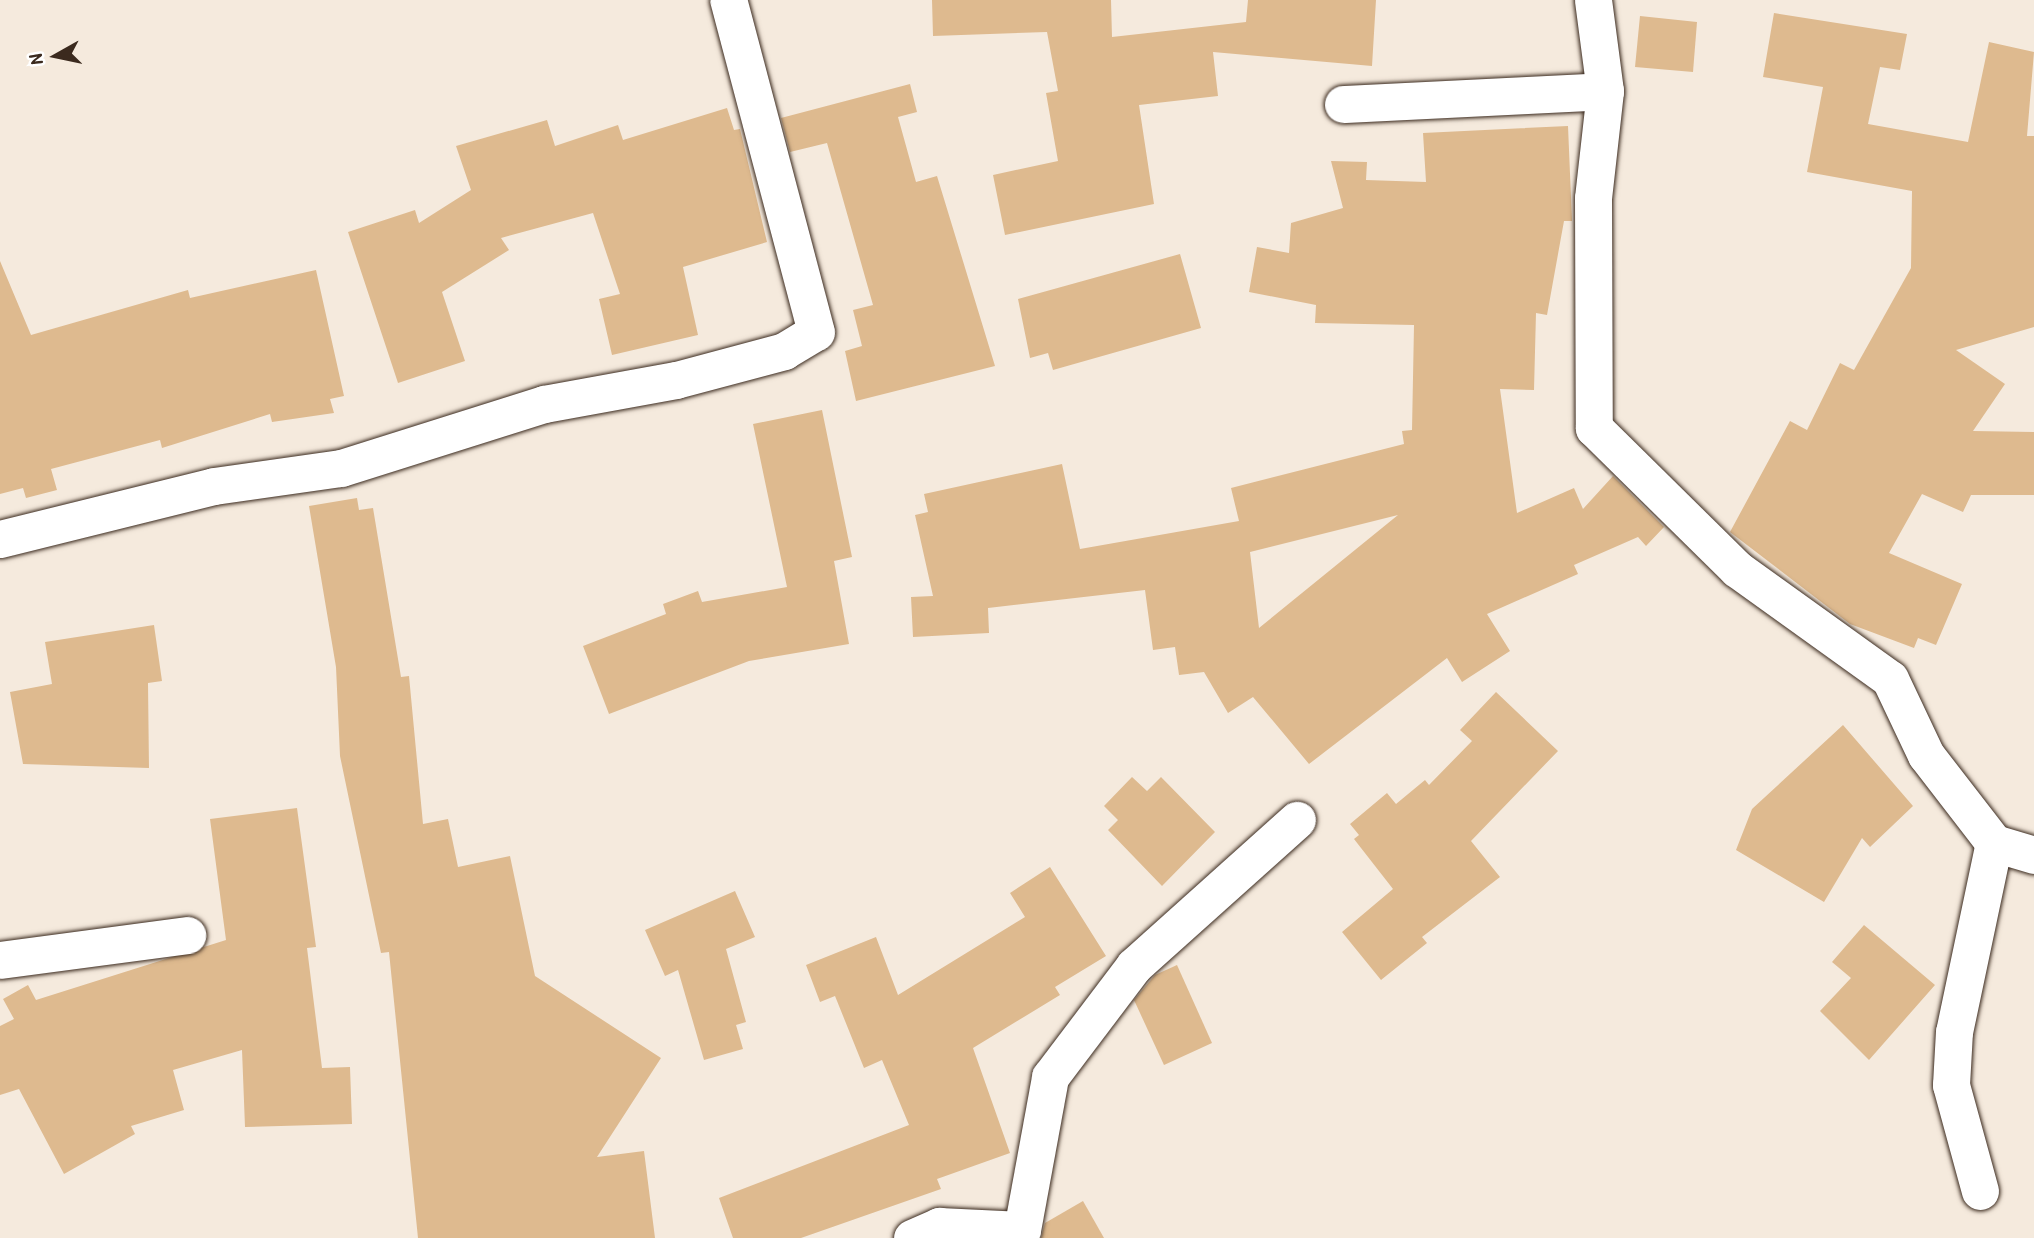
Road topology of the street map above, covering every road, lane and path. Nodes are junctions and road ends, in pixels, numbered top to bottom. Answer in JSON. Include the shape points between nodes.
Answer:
{"nodes":[{"id":1,"x":728,"y":0,"type":"edge"},
{"id":2,"x":1594,"y":0,"type":"edge"},
{"id":3,"x":1605,"y":90,"type":"junction"},
{"id":4,"x":1343,"y":104,"type":"dead end"},
{"id":5,"x":0,"y":539,"type":"edge"},
{"id":6,"x":1297,"y":820,"type":"dead end"},
{"id":7,"x":1994,"y":844,"type":"junction"},
{"id":8,"x":2034,"y":855,"type":"edge"},
{"id":9,"x":187,"y":934,"type":"dead end"},
{"id":10,"x":0,"y":960,"type":"edge"},
{"id":11,"x":1980,"y":1191,"type":"dead end"},
{"id":12,"x":912,"y":1238,"type":"edge"}],
"edges":[{"from":1,"to":5,"type":"street","via":[[816,332],[784,351],[676,380],[544,404],[341,468],[214,486]]},
{"from":2,"to":3,"type":"street"},
{"from":3,"to":4,"type":"street"},
{"from":3,"to":7,"type":"street","via":[[1593,198],[1594,428],[1737,569],[1890,679],[1926,755]]},
{"from":6,"to":12,"type":"street","via":[[1134,966],[1050,1077],[1022,1230],[939,1226]]},
{"from":7,"to":8,"type":"street"},
{"from":7,"to":11,"type":"street","via":[[1954,1032],[1951,1084]]},
{"from":9,"to":10,"type":"street"}]}
